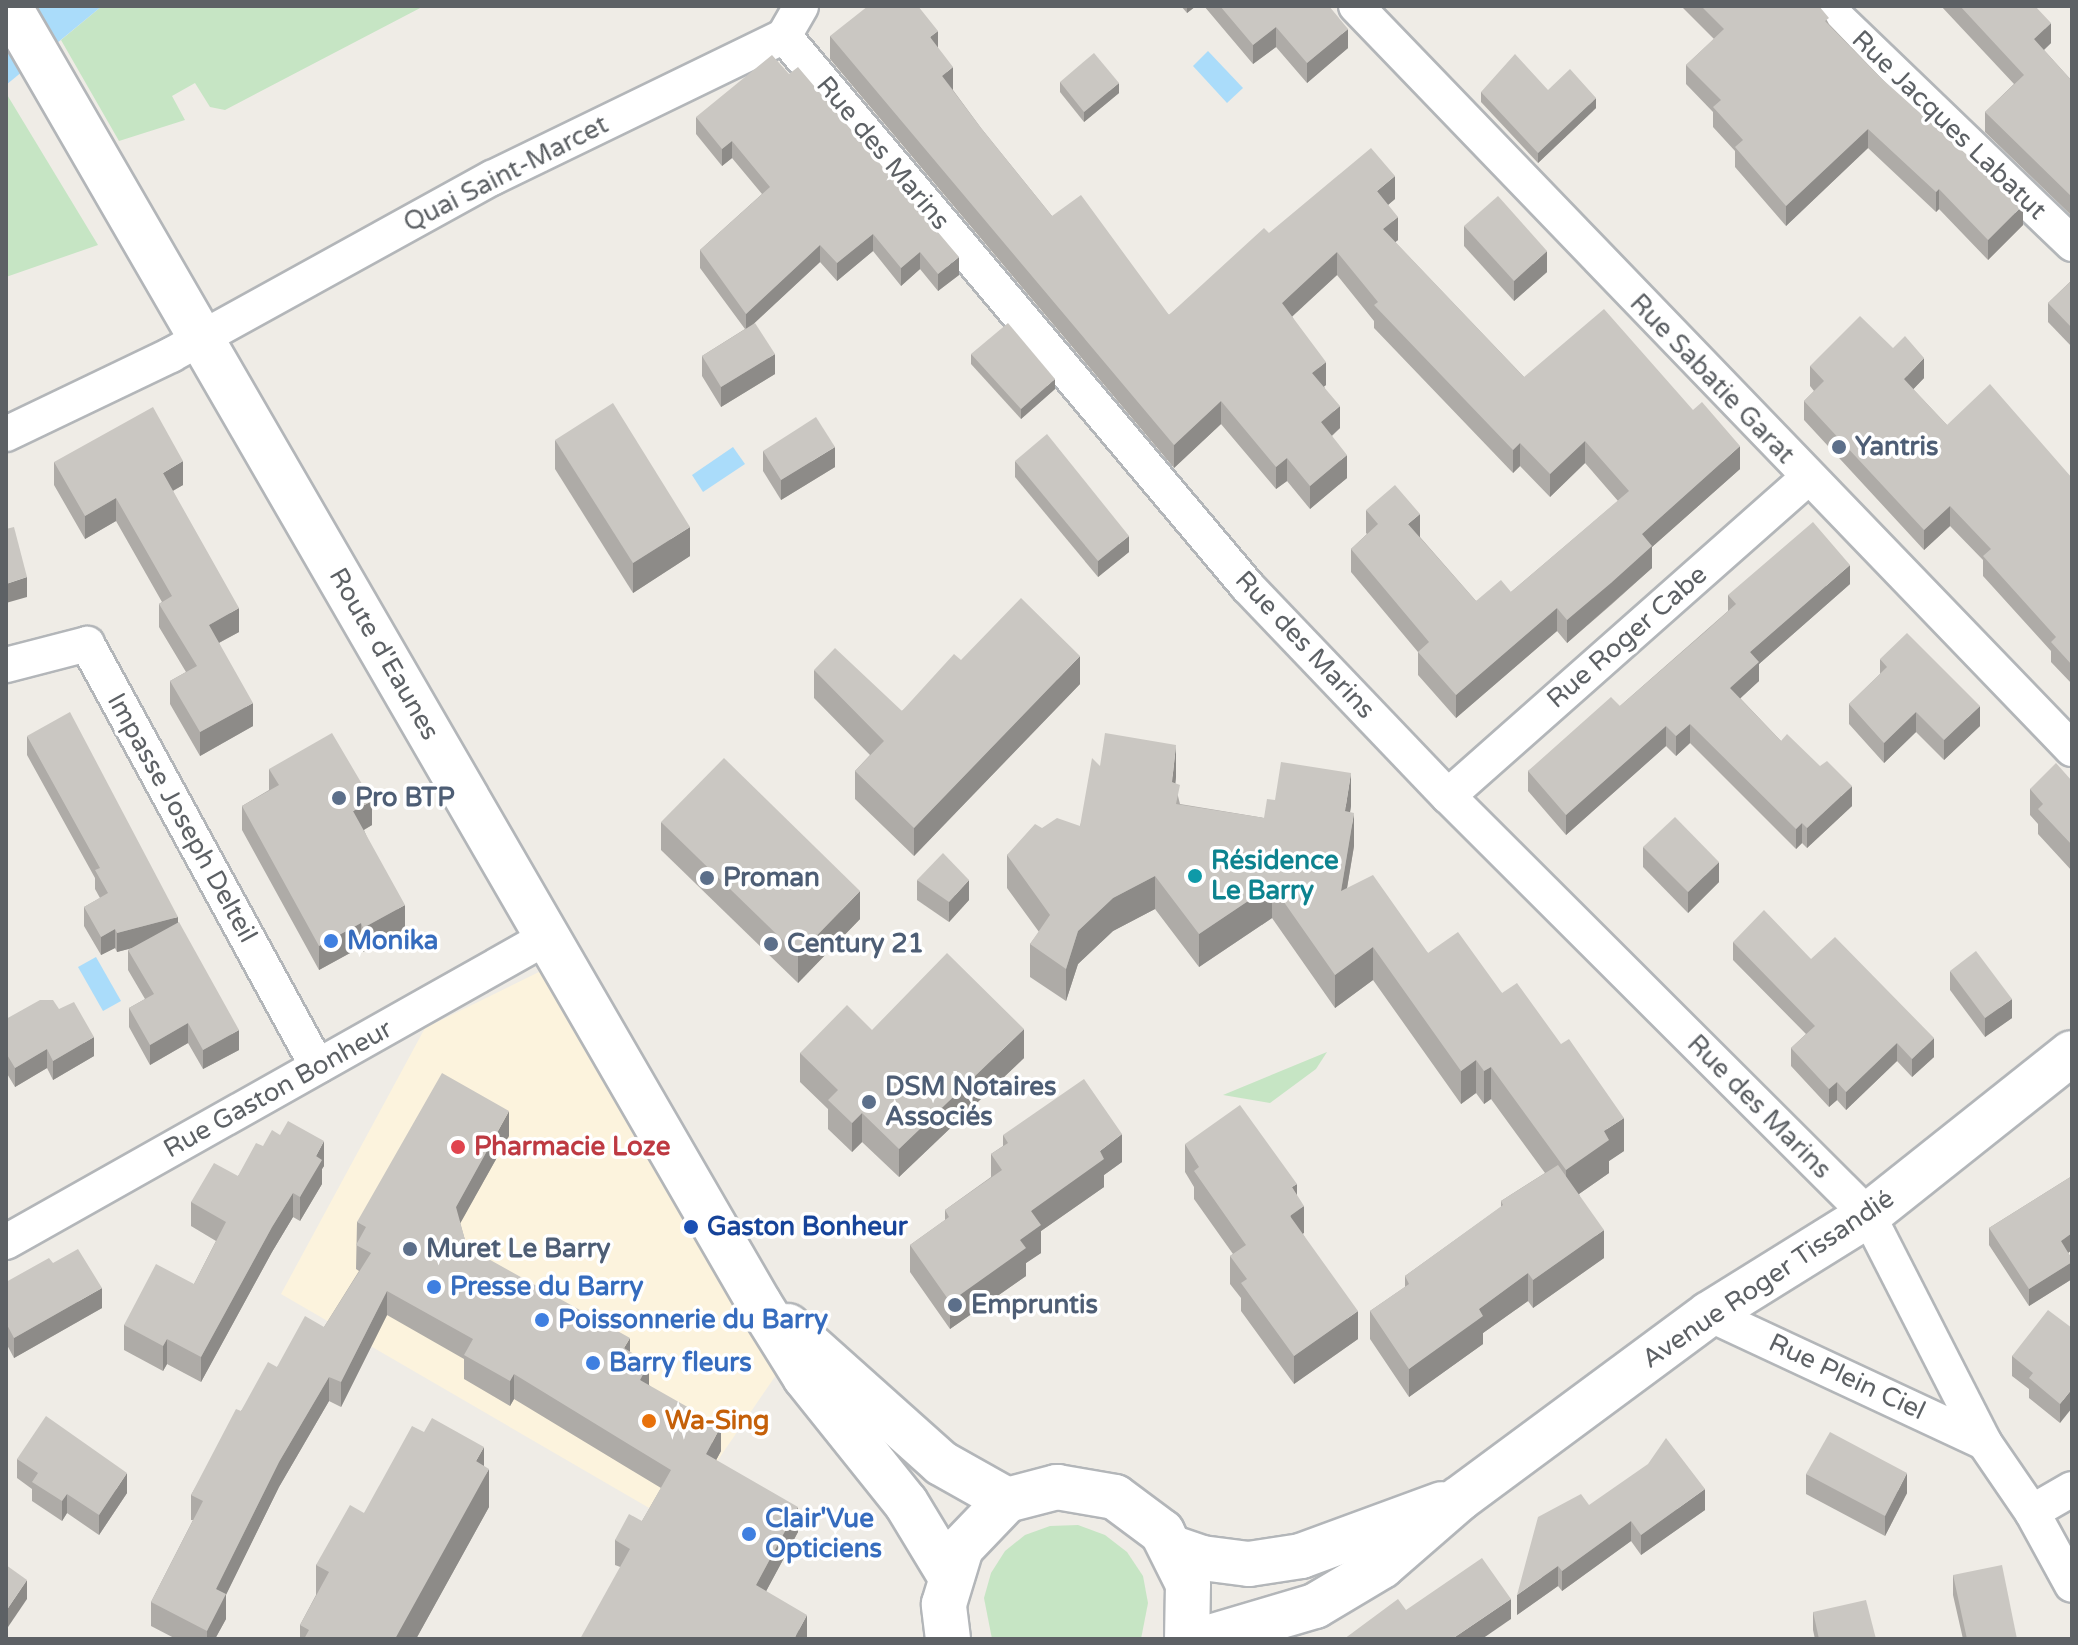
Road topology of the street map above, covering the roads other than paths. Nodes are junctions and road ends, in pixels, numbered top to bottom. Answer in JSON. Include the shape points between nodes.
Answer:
{"nodes":[{"id":1,"x":9,"y":6,"type":"edge"},
{"id":2,"x":801,"y":6,"type":"edge"},
{"id":3,"x":1356,"y":6,"type":"edge"},
{"id":4,"x":1825,"y":6,"type":"edge"},
{"id":5,"x":784,"y":36,"type":"junction"},
{"id":6,"x":2072,"y":244,"type":"edge"},
{"id":7,"x":202,"y":335,"type":"junction"},
{"id":8,"x":6,"y":434,"type":"edge"},
{"id":9,"x":1807,"y":478,"type":"junction"},
{"id":10,"x":6,"y":665,"type":"edge"},
{"id":11,"x":2072,"y":749,"type":"edge"},
{"id":12,"x":1448,"y":796,"type":"junction"},
{"id":13,"x":549,"y":936,"type":"junction"},
{"id":14,"x":2072,"y":1053,"type":"edge"},
{"id":15,"x":317,"y":1066,"type":"junction"},
{"id":16,"x":1868,"y":1215,"type":"junction"},
{"id":17,"x":6,"y":1242,"type":"edge"},
{"id":18,"x":759,"y":1303,"type":"junction"},
{"id":19,"x":1709,"y":1314,"type":"junction"},
{"id":20,"x":1984,"y":1442,"type":"junction"},
{"id":21,"x":2072,"y":1489,"type":"edge"},
{"id":22,"x":1459,"y":1499,"type":"junction"},
{"id":23,"x":1007,"y":1500,"type":"junction"},
{"id":24,"x":2032,"y":1512,"type":"junction"},
{"id":25,"x":1173,"y":1548,"type":"junction"},
{"id":26,"x":949,"y":1574,"type":"junction"},
{"id":27,"x":2072,"y":1585,"type":"edge"},
{"id":28,"x":948,"y":1639,"type":"edge"},
{"id":29,"x":1187,"y":1639,"type":"edge"},
{"id":30,"x":1203,"y":1639,"type":"edge"}],
"edges":[{"from":1,"to":7,"type":"main road","name":"Route d'Eaunes","via":[[151,258]]},
{"from":2,"to":5,"type":"street"},
{"from":3,"to":9,"type":"street","name":"Rue Sabatie Garat"},
{"from":4,"to":6,"type":"street","name":"Rue Jacques Labatut"},
{"from":5,"to":7,"type":"street","name":"Quai Saint-Marcet","via":[[492,178]]},
{"from":5,"to":12,"type":"street","name":"Rue des Marins","via":[[1248,587]]},
{"from":7,"to":8,"type":"street","name":"Quai Saint-Marcet"},
{"from":7,"to":13,"type":"main road","name":"Route d'Eaunes"},
{"from":9,"to":11,"type":"street","name":"Rue Sabatie Garat"},
{"from":9,"to":12,"type":"street","name":"Rue Roger Cabe"},
{"from":10,"to":15,"type":"street","name":"Impasse Joseph Delteil","via":[[87,644]]},
{"from":12,"to":16,"type":"street","name":"Rue des Marins"},
{"from":13,"to":15,"type":"street","name":"Rue Gaston Bonheur"},
{"from":13,"to":18,"type":"main road","name":"Route d'Eaunes"},
{"from":14,"to":16,"type":"main road","name":"Avenue Roger Tissandié"},
{"from":15,"to":17,"type":"street","name":"Rue Gaston Bonheur"},
{"from":16,"to":19,"type":"main road","name":"Avenue Roger Tissandié"},
{"from":16,"to":20,"type":"street","name":"Rue Plein Ciel"},
{"from":18,"to":23,"type":"main road","name":"Route d'Eaunes","via":[[829,1358],[868,1402],[941,1463]]},
{"from":18,"to":26,"type":"main road","name":"Route d'Eaunes","via":[[805,1377],[906,1503]]},
{"from":19,"to":20,"type":"street","name":"Rue Plein Ciel"},
{"from":19,"to":22,"type":"main road","name":"Avenue Roger Tissandié"},
{"from":20,"to":24,"type":"street","name":"Rue Plein Ciel"},
{"from":21,"to":24,"type":"street"},
{"from":22,"to":25,"type":"main road","name":"Avenue Roger Tissandié","via":[[1301,1556],[1249,1564]]},
{"from":22,"to":30,"type":"main road","name":"Avenue Roger Tissandié","via":[[1382,1566],[1315,1606]]},
{"from":23,"to":25,"type":"main road","via":[[1057,1487],[1101,1492],[1141,1512]]},
{"from":23,"to":26,"type":"main road","via":[[978,1524]]},
{"from":24,"to":27,"type":"street","name":"Rue Plein Ciel"},
{"from":25,"to":29,"type":"main road","via":[[1188,1584]]},
{"from":26,"to":28,"type":"main road","via":[[944,1604]]}]}
